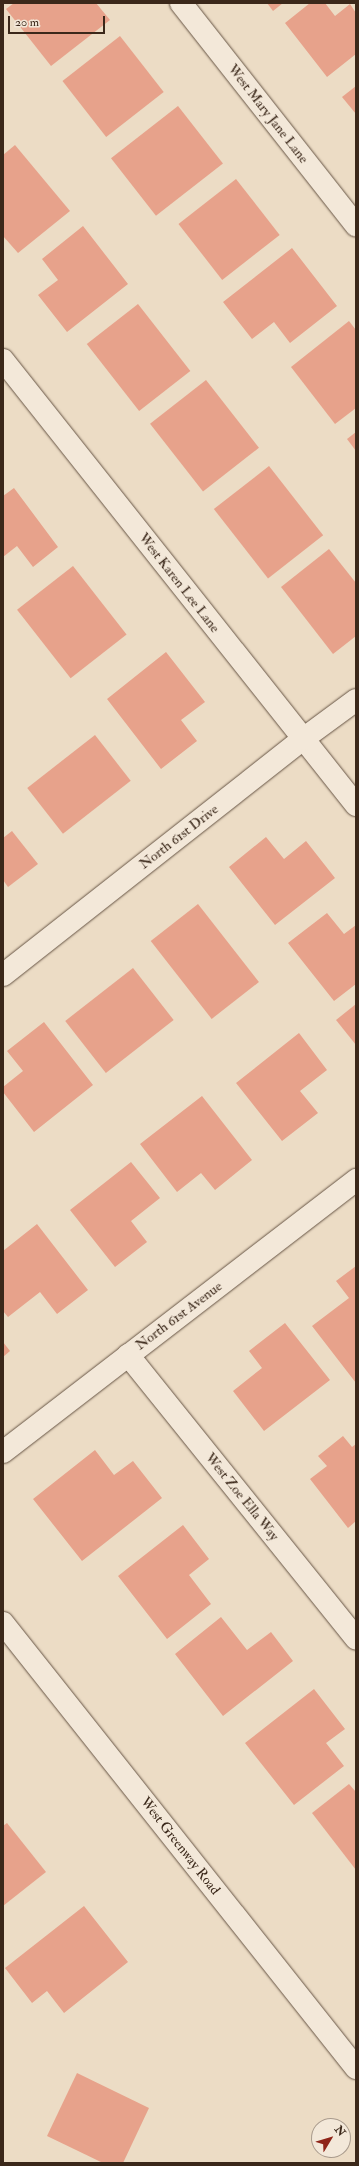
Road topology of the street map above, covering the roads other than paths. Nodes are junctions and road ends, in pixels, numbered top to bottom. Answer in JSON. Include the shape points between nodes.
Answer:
{"nodes":[{"id":1,"x":181,"y":3,"type":"edge"},
{"id":2,"x":356,"y":225,"type":"edge"},
{"id":3,"x":3,"y":360,"type":"edge"},
{"id":4,"x":356,"y":700,"type":"edge"},
{"id":5,"x":302,"y":739,"type":"junction"},
{"id":6,"x":356,"y":805,"type":"edge"},
{"id":7,"x":3,"y":975,"type":"edge"},
{"id":8,"x":356,"y":1180,"type":"edge"},
{"id":9,"x":128,"y":1355,"type":"junction"},
{"id":10,"x":3,"y":1452,"type":"edge"},
{"id":11,"x":3,"y":1623,"type":"edge"},
{"id":12,"x":356,"y":1639,"type":"edge"},
{"id":13,"x":356,"y":2068,"type":"edge"}],
"edges":[{"from":1,"to":2,"type":"street","name":"West Mary Jane Lane"},
{"from":3,"to":5,"type":"street","name":"West Karen Lee Lane"},
{"from":4,"to":5,"type":"street","name":"North 61st Drive"},
{"from":5,"to":6,"type":"street","name":"West Karen Lee Lane"},
{"from":5,"to":7,"type":"street","name":"North 61st Drive"},
{"from":8,"to":9,"type":"street","name":"North 61st Avenue"},
{"from":9,"to":10,"type":"street","name":"North 61st Avenue"},
{"from":9,"to":12,"type":"street","name":"West Zoe Ella Way"},
{"from":11,"to":13,"type":"street","name":"West Greenway Road"}]}
